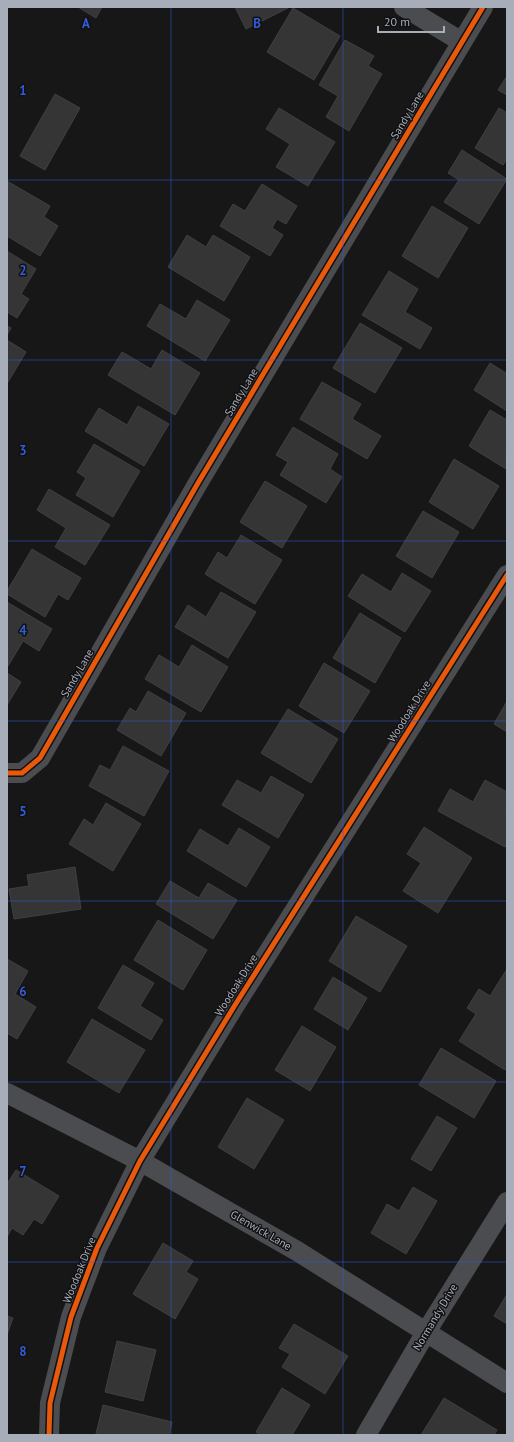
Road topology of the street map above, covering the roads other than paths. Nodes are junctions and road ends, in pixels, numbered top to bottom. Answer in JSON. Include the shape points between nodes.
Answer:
{"nodes":[{"id":1,"x":404,"y":7,"type":"edge"},
{"id":2,"x":483,"y":7,"type":"edge"},
{"id":3,"x":462,"y":42,"type":"junction"},
{"id":4,"x":507,"y":575,"type":"edge"},
{"id":5,"x":7,"y":773,"type":"edge"},
{"id":6,"x":7,"y":1093,"type":"edge"},
{"id":7,"x":140,"y":1161,"type":"junction"},
{"id":8,"x":507,"y":1202,"type":"edge"},
{"id":9,"x":426,"y":1332,"type":"junction"},
{"id":10,"x":507,"y":1383,"type":"edge"},
{"id":11,"x":49,"y":1435,"type":"edge"},
{"id":12,"x":366,"y":1435,"type":"edge"}],
"edges":[{"from":1,"to":3,"type":"street"},
{"from":2,"to":3,"type":"street","name":"Sandy Lane"},
{"from":3,"to":5,"type":"street","name":"Sandy Lane","via":[[202,477],[40,758],[22,773]]},
{"from":4,"to":7,"type":"street","name":"Woodoak Drive","via":[[235,1005]]},
{"from":6,"to":7,"type":"street","name":"Glenwick Lane"},
{"from":7,"to":9,"type":"street","name":"Glenwick Lane","via":[[297,1251]]},
{"from":7,"to":11,"type":"street","name":"Woodoak Drive","via":[[97,1248],[70,1317],[50,1403]]},
{"from":8,"to":9,"type":"street","name":"Normandy Drive"},
{"from":9,"to":10,"type":"street","name":"Glenwick Lane"},
{"from":9,"to":12,"type":"street","name":"Normandy Drive"}]}
